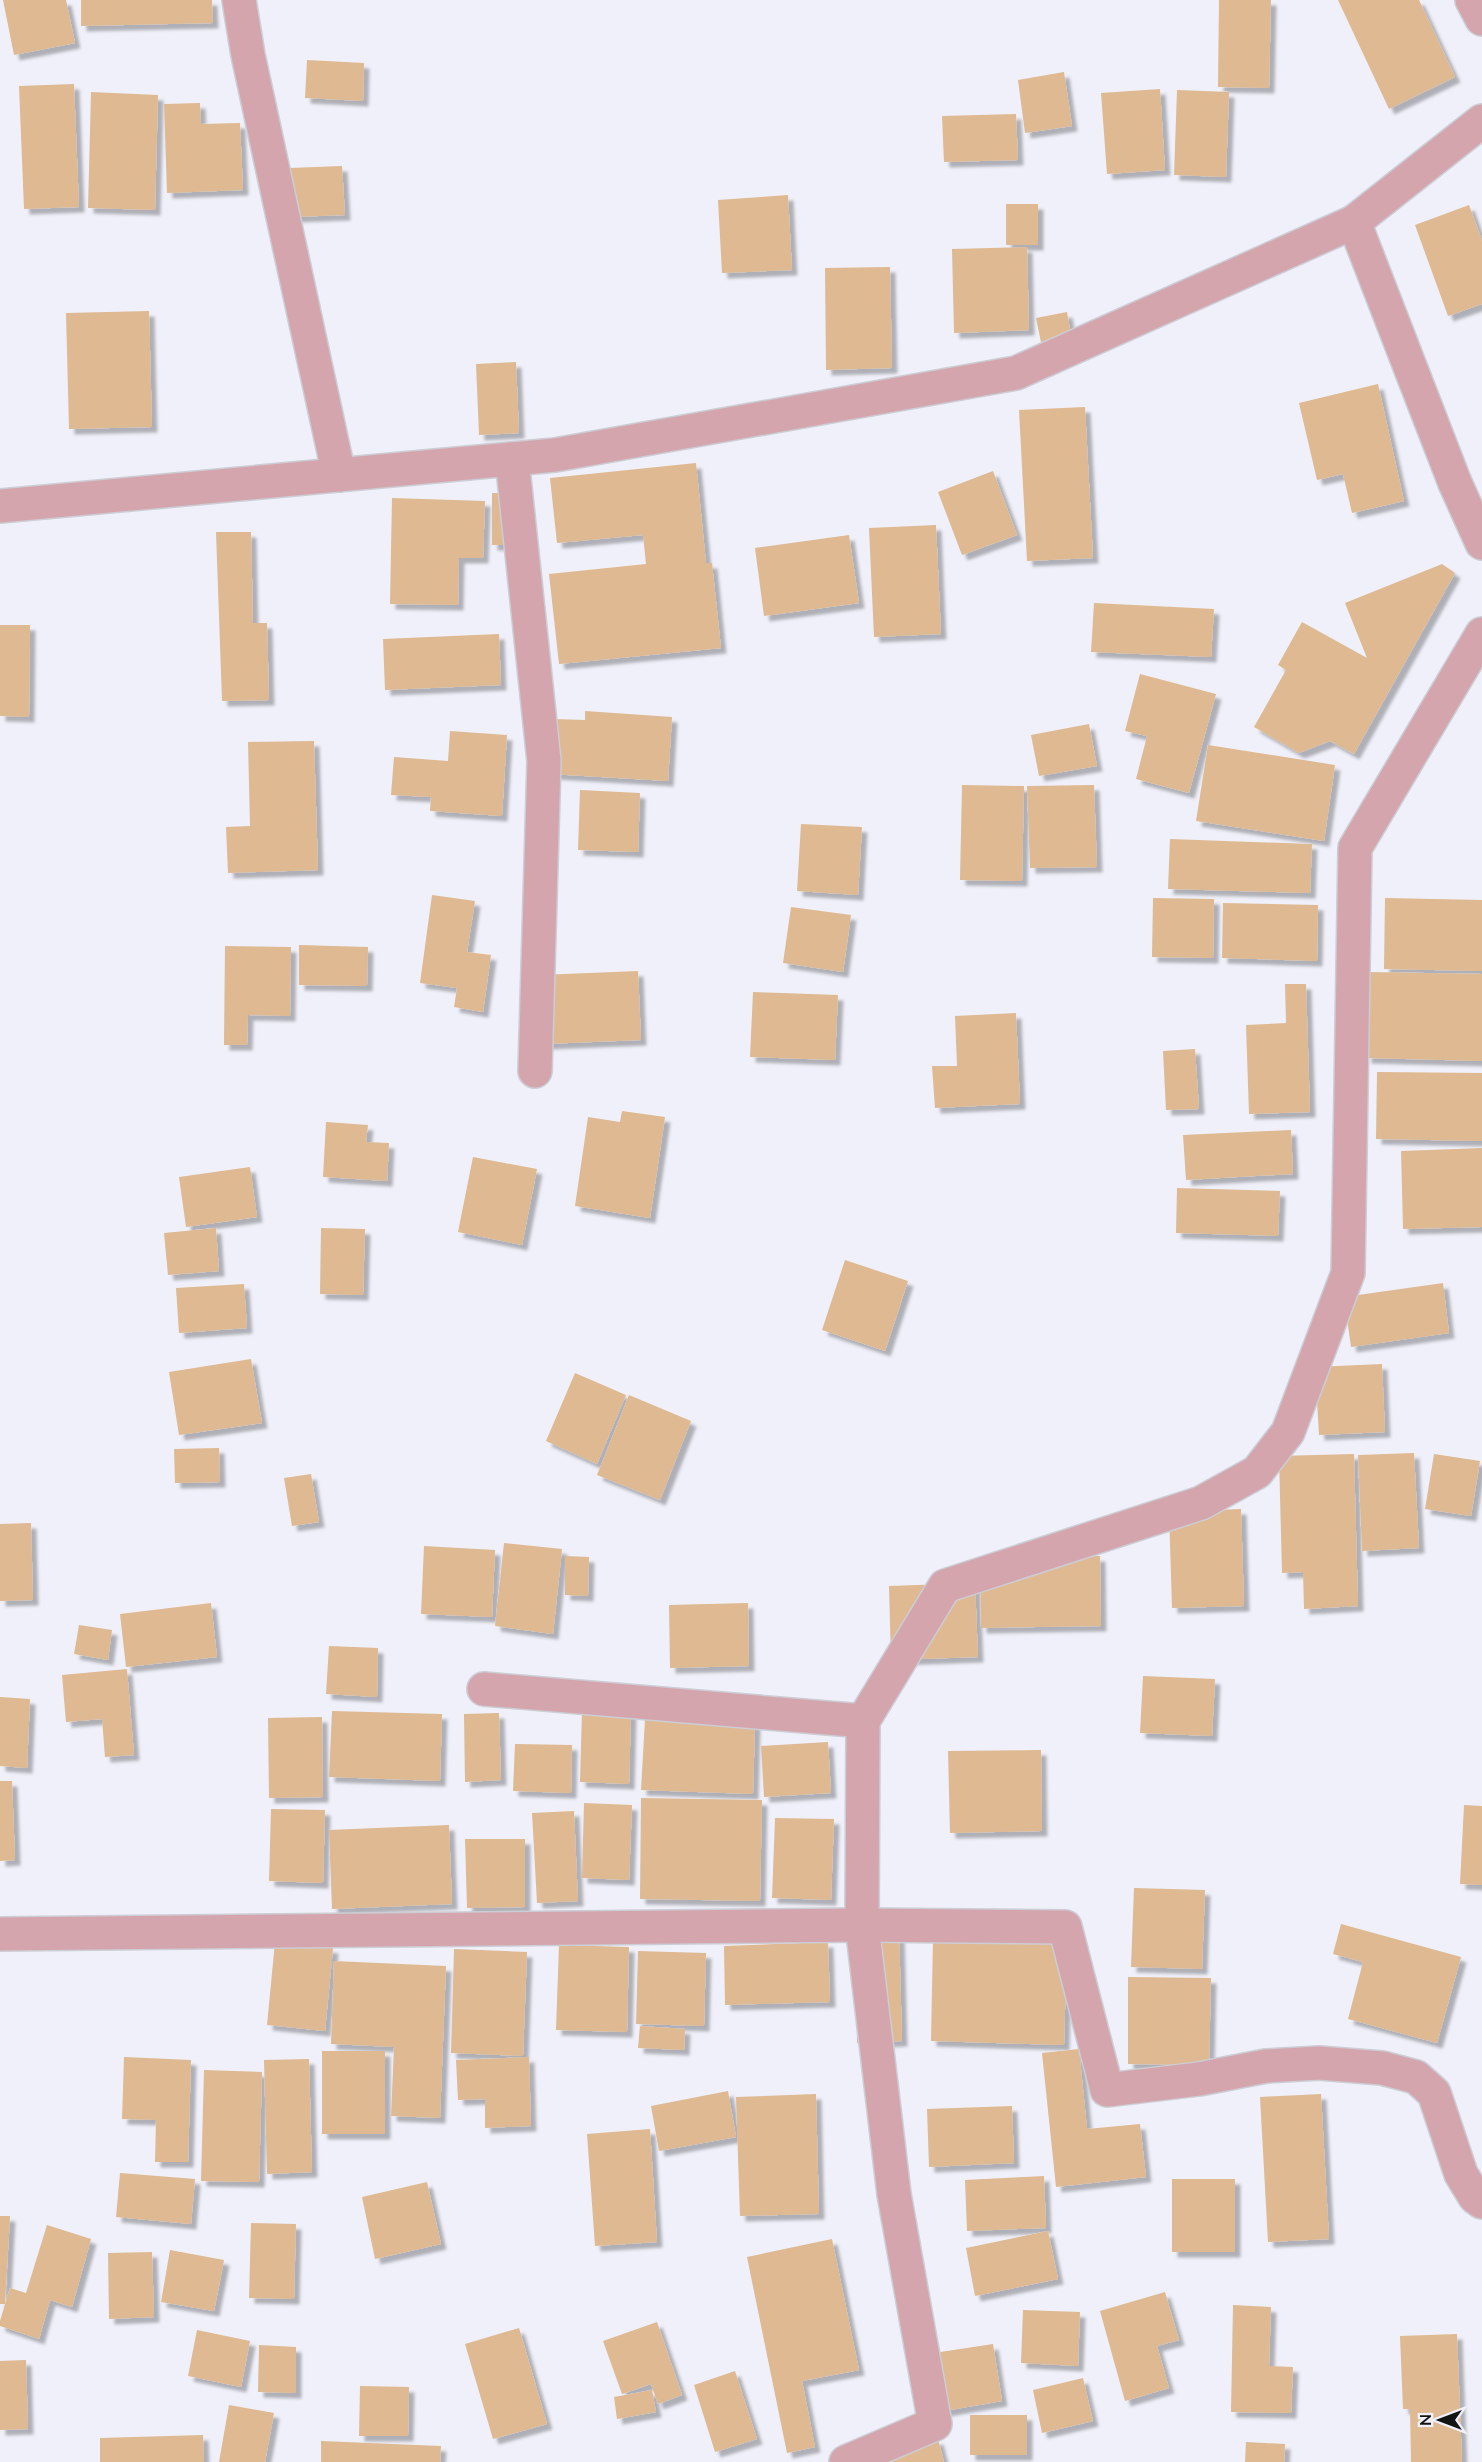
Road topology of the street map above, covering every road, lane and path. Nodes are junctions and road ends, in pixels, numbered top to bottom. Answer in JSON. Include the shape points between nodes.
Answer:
{"nodes":[{"id":1,"x":239,"y":0,"type":"edge"},
{"id":2,"x":1472,"y":0,"type":"edge"},
{"id":3,"x":1482,"y":19,"type":"edge"},
{"id":4,"x":1482,"y":121,"type":"edge"},
{"id":5,"x":1354,"y":222,"type":"junction"},
{"id":6,"x":512,"y":459,"type":"junction"},
{"id":7,"x":339,"y":475,"type":"junction"},
{"id":8,"x":0,"y":506,"type":"edge"},
{"id":9,"x":1482,"y":543,"type":"edge"},
{"id":10,"x":1482,"y":634,"type":"edge"},
{"id":11,"x":535,"y":1071,"type":"dead end"},
{"id":12,"x":484,"y":1689,"type":"dead end"},
{"id":13,"x":863,"y":1721,"type":"junction"},
{"id":14,"x":862,"y":1925,"type":"junction"},
{"id":15,"x":0,"y":1934,"type":"edge"},
{"id":16,"x":1482,"y":2202,"type":"edge"},
{"id":17,"x":846,"y":2462,"type":"edge"}],
"edges":[{"from":1,"to":7,"type":"street"},
{"from":2,"to":3,"type":"street"},
{"from":4,"to":5,"type":"street"},
{"from":5,"to":6,"type":"street","via":[[1016,373],[555,455]]},
{"from":5,"to":9,"type":"street"},
{"from":6,"to":7,"type":"street"},
{"from":6,"to":11,"type":"street","via":[[543,761]]},
{"from":7,"to":8,"type":"street"},
{"from":10,"to":13,"type":"street","via":[[1355,848],[1348,1273],[1288,1432],[1257,1472],[1202,1503],[945,1586]]},
{"from":12,"to":13,"type":"street"},
{"from":13,"to":14,"type":"street"},
{"from":14,"to":15,"type":"street"},
{"from":14,"to":16,"type":"street","via":[[1065,1927],[1107,2090],[1266,2066],[1319,2063],[1382,2068],[1416,2077],[1434,2093],[1461,2174]]},
{"from":14,"to":17,"type":"street","via":[[894,2194],[935,2424]]}]}
